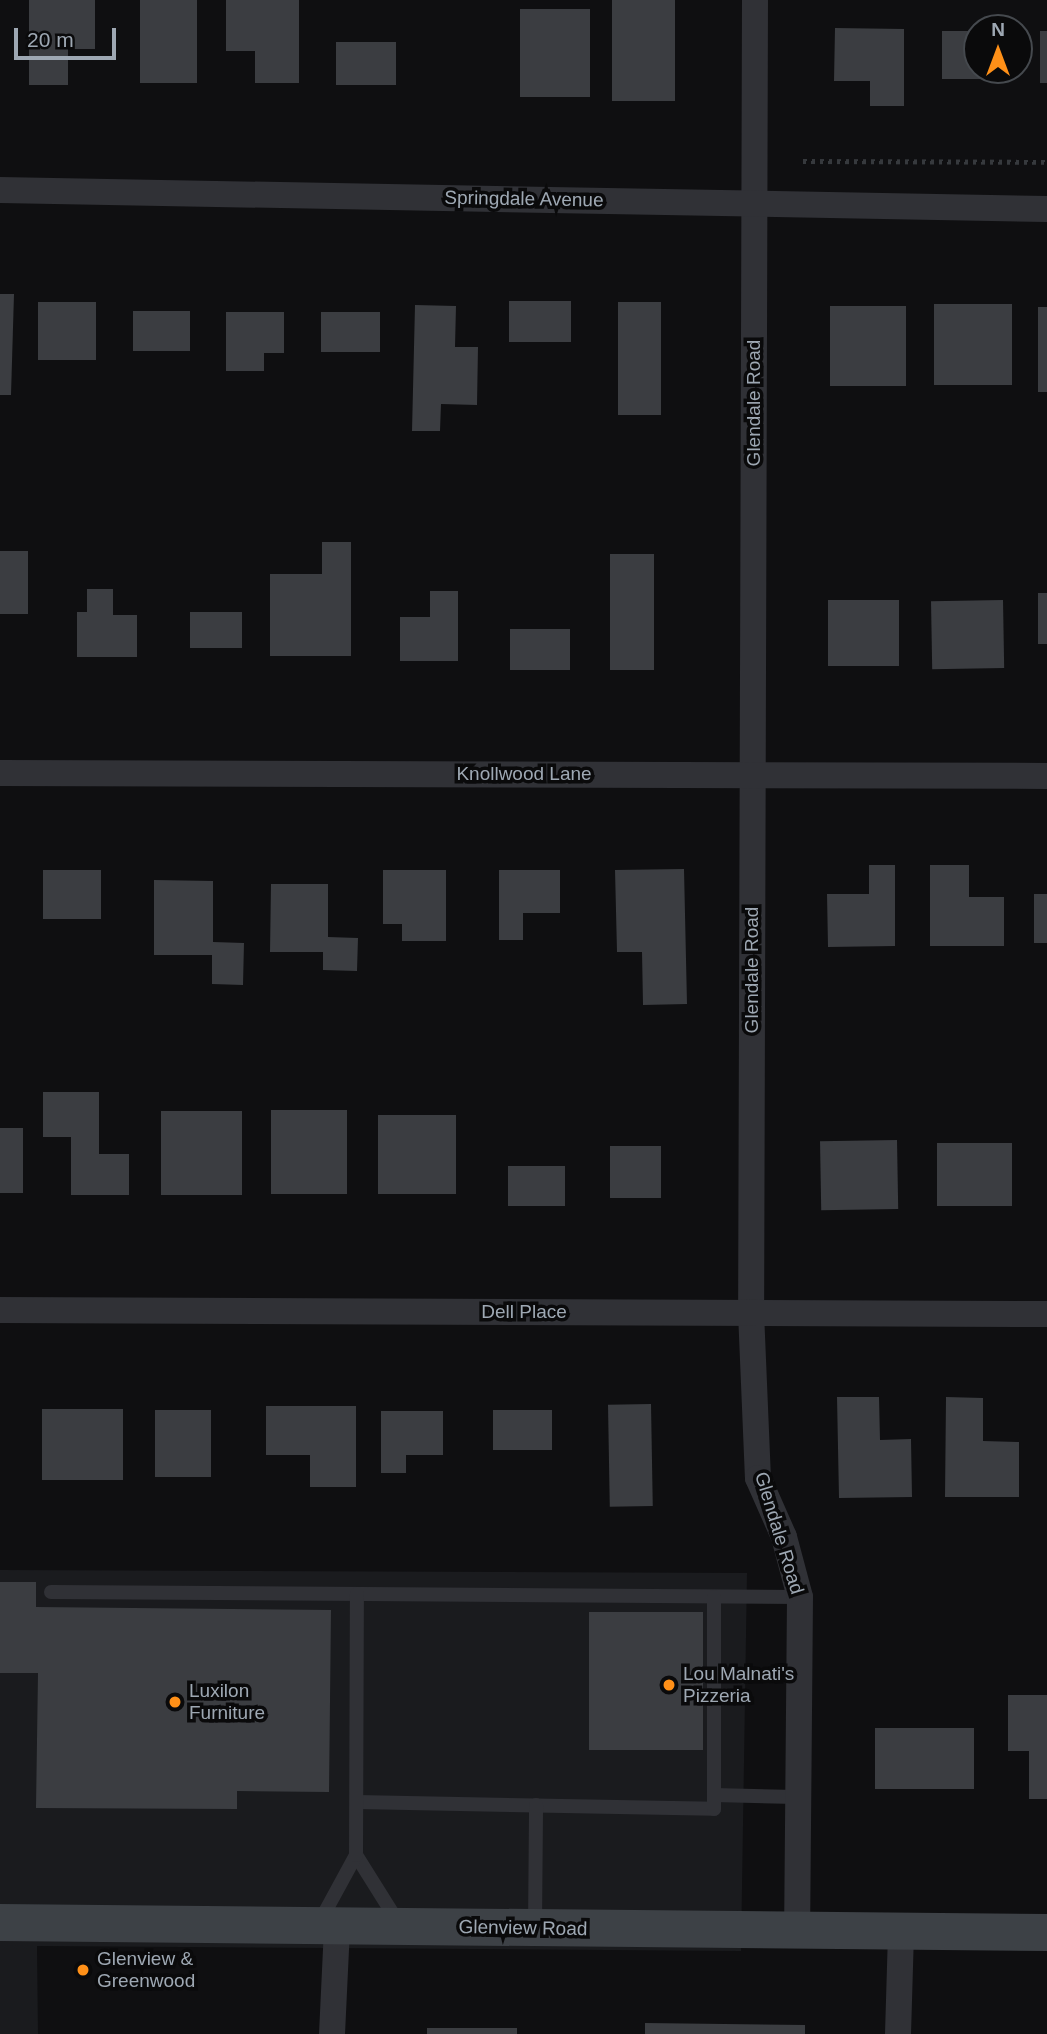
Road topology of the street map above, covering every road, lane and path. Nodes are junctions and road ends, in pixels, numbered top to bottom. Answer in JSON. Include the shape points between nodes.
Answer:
{"nodes":[{"id":1,"x":755,"y":0,"type":"edge"},
{"id":2,"x":803,"y":161,"type":"dead end"},
{"id":3,"x":1047,"y":162,"type":"edge"},
{"id":4,"x":0,"y":190,"type":"edge"},
{"id":5,"x":754,"y":203,"type":"junction"},
{"id":6,"x":1047,"y":209,"type":"edge"},
{"id":7,"x":0,"y":773,"type":"edge"},
{"id":8,"x":752,"y":775,"type":"junction"},
{"id":9,"x":1047,"y":776,"type":"edge"},
{"id":10,"x":0,"y":1311,"type":"edge"},
{"id":11,"x":751,"y":1312,"type":"junction"},
{"id":12,"x":1047,"y":1314,"type":"edge"},
{"id":13,"x":51,"y":1592,"type":"dead end"},
{"id":14,"x":357,"y":1594,"type":"junction"},
{"id":15,"x":714,"y":1597,"type":"junction"},
{"id":16,"x":800,"y":1597,"type":"junction"},
{"id":17,"x":714,"y":1795,"type":"junction"},
{"id":18,"x":796,"y":1797,"type":"junction"},
{"id":19,"x":356,"y":1801,"type":"junction"},
{"id":20,"x":536,"y":1805,"type":"junction"},
{"id":21,"x":356,"y":1855,"type":"junction"},
{"id":22,"x":0,"y":1922,"type":"edge"},
{"id":23,"x":327,"y":1926,"type":"junction"},
{"id":24,"x":401,"y":1927,"type":"junction"},
{"id":25,"x":535,"y":1928,"type":"junction"},
{"id":26,"x":797,"y":1932,"type":"junction"},
{"id":27,"x":901,"y":1932,"type":"junction"},
{"id":28,"x":1047,"y":1932,"type":"edge"},
{"id":29,"x":332,"y":2034,"type":"edge"},
{"id":30,"x":898,"y":2034,"type":"edge"}],
"edges":[{"from":1,"to":5,"type":"street","name":"Glendale Road"},
{"from":2,"to":3,"type":"path"},
{"from":4,"to":5,"type":"street","name":"Springdale Avenue"},
{"from":5,"to":6,"type":"street","name":"Springdale Avenue"},
{"from":5,"to":8,"type":"street","name":"Glendale Road"},
{"from":7,"to":8,"type":"street","name":"Knollwood Lane"},
{"from":8,"to":9,"type":"street","name":"Knollwood Lane"},
{"from":8,"to":11,"type":"street","name":"Glendale Road"},
{"from":10,"to":11,"type":"street","name":"Dell Place"},
{"from":11,"to":12,"type":"street","name":"Dell Place"},
{"from":11,"to":16,"type":"street","name":"Glendale Road","via":[[758,1478],[783,1537]]},
{"from":13,"to":14,"type":"lane"},
{"from":14,"to":15,"type":"lane"},
{"from":14,"to":19,"type":"lane"},
{"from":15,"to":16,"type":"lane"},
{"from":15,"to":17,"type":"lane"},
{"from":16,"to":18,"type":"street","name":"Glendale Road"},
{"from":17,"to":18,"type":"lane"},
{"from":17,"to":20,"type":"lane","via":[[714,1809]]},
{"from":18,"to":26,"type":"street","name":"Glendale Road"},
{"from":19,"to":20,"type":"lane"},
{"from":19,"to":21,"type":"lane"},
{"from":20,"to":25,"type":"lane"},
{"from":21,"to":23,"type":"lane"},
{"from":21,"to":24,"type":"lane"},
{"from":22,"to":23,"type":"main road","name":"Glenview Road"},
{"from":23,"to":24,"type":"main road","name":"Glenview Road"},
{"from":23,"to":29,"type":"street"},
{"from":24,"to":25,"type":"main road","name":"Glenview Road"},
{"from":25,"to":26,"type":"main road","name":"Glenview Road"},
{"from":26,"to":27,"type":"main road","name":"Glenview Road"},
{"from":27,"to":28,"type":"main road","name":"Glenview Road"},
{"from":27,"to":30,"type":"street"}]}
